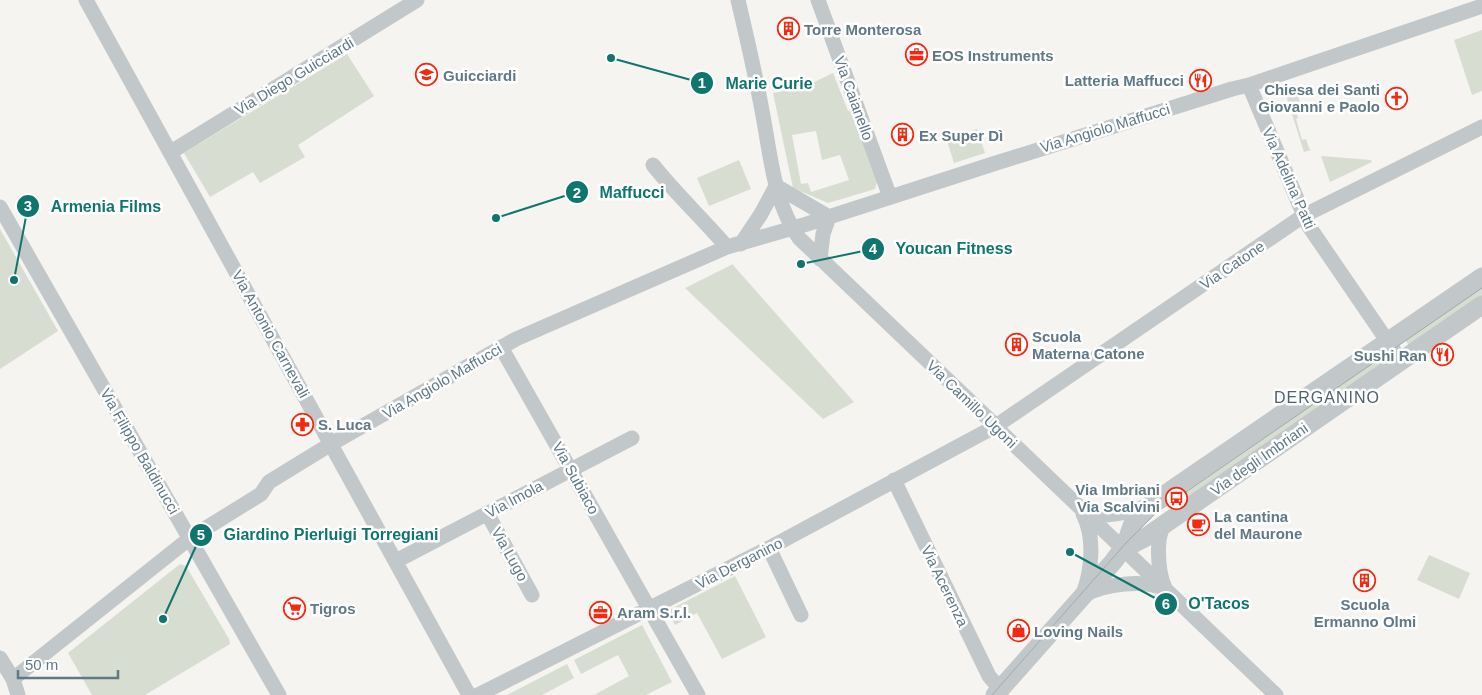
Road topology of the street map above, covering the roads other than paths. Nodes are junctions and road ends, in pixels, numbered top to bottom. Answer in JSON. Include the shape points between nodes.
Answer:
{"nodes":[{"id":1,"x":86,"y":0,"type":"edge"},
{"id":2,"x":417,"y":0,"type":"edge"},
{"id":3,"x":738,"y":0,"type":"edge"},
{"id":4,"x":818,"y":0,"type":"edge"},
{"id":5,"x":1482,"y":6,"type":"edge"},
{"id":6,"x":1249,"y":85,"type":"junction"},
{"id":7,"x":1482,"y":127,"type":"edge"},
{"id":8,"x":171,"y":152,"type":"junction"},
{"id":9,"x":653,"y":165,"type":"dead end"},
{"id":10,"x":776,"y":186,"type":"junction"},
{"id":11,"x":890,"y":196,"type":"junction"},
{"id":12,"x":0,"y":207,"type":"edge"},
{"id":13,"x":1304,"y":216,"type":"junction"},
{"id":14,"x":829,"y":217,"type":"junction"},
{"id":15,"x":792,"y":228,"type":"junction"},
{"id":16,"x":734,"y":246,"type":"junction"},
{"id":17,"x":820,"y":258,"type":"junction"},
{"id":18,"x":1482,"y":277,"type":"edge"},
{"id":19,"x":1482,"y":306,"type":"edge"},
{"id":20,"x":1388,"y":342,"type":"junction"},
{"id":21,"x":501,"y":347,"type":"junction"},
{"id":22,"x":1401,"y":361,"type":"junction"},
{"id":23,"x":996,"y":426,"type":"junction"},
{"id":24,"x":632,"y":438,"type":"dead end"},
{"id":25,"x":331,"y":444,"type":"junction"},
{"id":26,"x":571,"y":469,"type":"junction"},
{"id":27,"x":894,"y":480,"type":"junction"},
{"id":28,"x":1155,"y":501,"type":"junction"},
{"id":29,"x":1080,"y":508,"type":"junction"},
{"id":30,"x":487,"y":514,"type":"junction"},
{"id":31,"x":1167,"y":522,"type":"junction"},
{"id":32,"x":190,"y":538,"type":"junction"},
{"id":33,"x":769,"y":548,"type":"junction"},
{"id":34,"x":1123,"y":549,"type":"junction"},
{"id":35,"x":396,"y":561,"type":"junction"},
{"id":36,"x":1168,"y":591,"type":"junction"},
{"id":37,"x":532,"y":595,"type":"dead end"},
{"id":38,"x":1077,"y":603,"type":"junction"},
{"id":39,"x":650,"y":610,"type":"junction"},
{"id":40,"x":801,"y":615,"type":"dead end"},
{"id":41,"x":0,"y":658,"type":"edge"},
{"id":42,"x":13,"y":679,"type":"junction"},
{"id":43,"x":998,"y":692,"type":"edge"},
{"id":44,"x":18,"y":695,"type":"edge"},
{"id":45,"x":279,"y":695,"type":"edge"},
{"id":46,"x":470,"y":695,"type":"edge"},
{"id":47,"x":478,"y":695,"type":"edge"},
{"id":48,"x":698,"y":695,"type":"edge"},
{"id":49,"x":1276,"y":695,"type":"edge"}],
"edges":[{"from":1,"to":8,"type":"street","name":"Via Antonio Carnevali"},
{"from":2,"to":8,"type":"street","name":"Via Diego Guicciardi"},
{"from":3,"to":10,"type":"street","name":"Via Camillo Ugoni"},
{"from":4,"to":11,"type":"street","name":"Via Caianello"},
{"from":5,"to":6,"type":"street","name":"Via Angiolo Maffucci"},
{"from":6,"to":11,"type":"street","name":"Via Angiolo Maffucci"},
{"from":6,"to":13,"type":"street","name":"Via Adelina Patti"},
{"from":7,"to":13,"type":"street","name":"Via Catone"},
{"from":8,"to":25,"type":"street","name":"Via Antonio Carnevali"},
{"from":9,"to":16,"type":"street"},
{"from":10,"to":14,"type":"street"},
{"from":10,"to":15,"type":"street","name":"Via Camillo Ugoni"},
{"from":10,"to":16,"type":"street","via":[[761,214]]},
{"from":11,"to":14,"type":"street","name":"Via Angiolo Maffucci"},
{"from":12,"to":32,"type":"street","name":"Via Filippo Baldinucci"},
{"from":13,"to":20,"type":"street","name":"Via Adelina Patti"},
{"from":13,"to":23,"type":"street","name":"Via Catone"},
{"from":14,"to":15,"type":"street","name":"Via Angiolo Maffucci"},
{"from":14,"to":17,"type":"street"},
{"from":15,"to":16,"type":"street","name":"Via Angiolo Maffucci"},
{"from":15,"to":17,"type":"street","name":"Via Camillo Ugoni"},
{"from":16,"to":21,"type":"street","name":"Via Angiolo Maffucci"},
{"from":17,"to":23,"type":"street","name":"Via Camillo Ugoni"},
{"from":18,"to":20,"type":"street","name":"Via degli Imbriani"},
{"from":19,"to":22,"type":"street","name":"Via degli Imbriani"},
{"from":20,"to":22,"type":"street"},
{"from":20,"to":28,"type":"street","name":"Via degli Imbriani"},
{"from":21,"to":25,"type":"street","name":"Via Angiolo Maffucci"},
{"from":21,"to":26,"type":"street","name":"Via Subiaco"},
{"from":22,"to":31,"type":"street","name":"Via degli Imbriani"},
{"from":23,"to":27,"type":"street","name":"Via Derganino"},
{"from":23,"to":29,"type":"street","name":"Via Camillo Ugoni"},
{"from":24,"to":26,"type":"street","name":"Via Imola"},
{"from":25,"to":32,"type":"street","name":"Via Angiolo Maffucci","via":[[269,482],[261,494]]},
{"from":25,"to":35,"type":"street","name":"Via Antonio Carnevali"},
{"from":26,"to":30,"type":"street","name":"Via Imola"},
{"from":26,"to":39,"type":"street","name":"Via Subiaco"},
{"from":27,"to":33,"type":"street","name":"Via Derganino"},
{"from":27,"to":43,"type":"street","name":"Via Acerenza"},
{"from":28,"to":29,"type":"street","name":"Via degli Imbriani","via":[[1140,509],[1115,513],[1090,514]]},
{"from":28,"to":34,"type":"street","name":"Via degli Imbriani","via":[[1133,523]]},
{"from":29,"to":34,"type":"street","name":"Via Camillo Ugoni"},
{"from":29,"to":38,"type":"street","name":"Via degli Imbriani","via":[[1087,525],[1090,559],[1085,588]]},
{"from":30,"to":35,"type":"street","name":"Via Imola"},
{"from":30,"to":37,"type":"street","name":"Via Lugo"},
{"from":31,"to":34,"type":"street","name":"Via degli Imbriani"},
{"from":31,"to":36,"type":"street","via":[[1160,533],[1159,552],[1162,581]]},
{"from":32,"to":42,"type":"street","name":"Via Angiolo Maffucci"},
{"from":32,"to":45,"type":"street","name":"Via Filippo Baldinucci"},
{"from":33,"to":39,"type":"street","name":"Via Derganino"},
{"from":33,"to":40,"type":"street"},
{"from":34,"to":36,"type":"street","name":"Via Camillo Ugoni"},
{"from":34,"to":38,"type":"street","name":"Via degli Imbriani"},
{"from":35,"to":46,"type":"street","name":"Via Antonio Carnevali"},
{"from":36,"to":38,"type":"street","name":"Via degli Imbriani","via":[[1146,584],[1113,586],[1094,591]]},
{"from":36,"to":49,"type":"street","name":"Via Camillo Ugoni"},
{"from":38,"to":43,"type":"street","name":"Via degli Imbriani"},
{"from":39,"to":47,"type":"street","name":"Via Derganino"},
{"from":39,"to":48,"type":"street","name":"Via Subiaco"},
{"from":41,"to":42,"type":"street"},
{"from":42,"to":44,"type":"street"}]}
